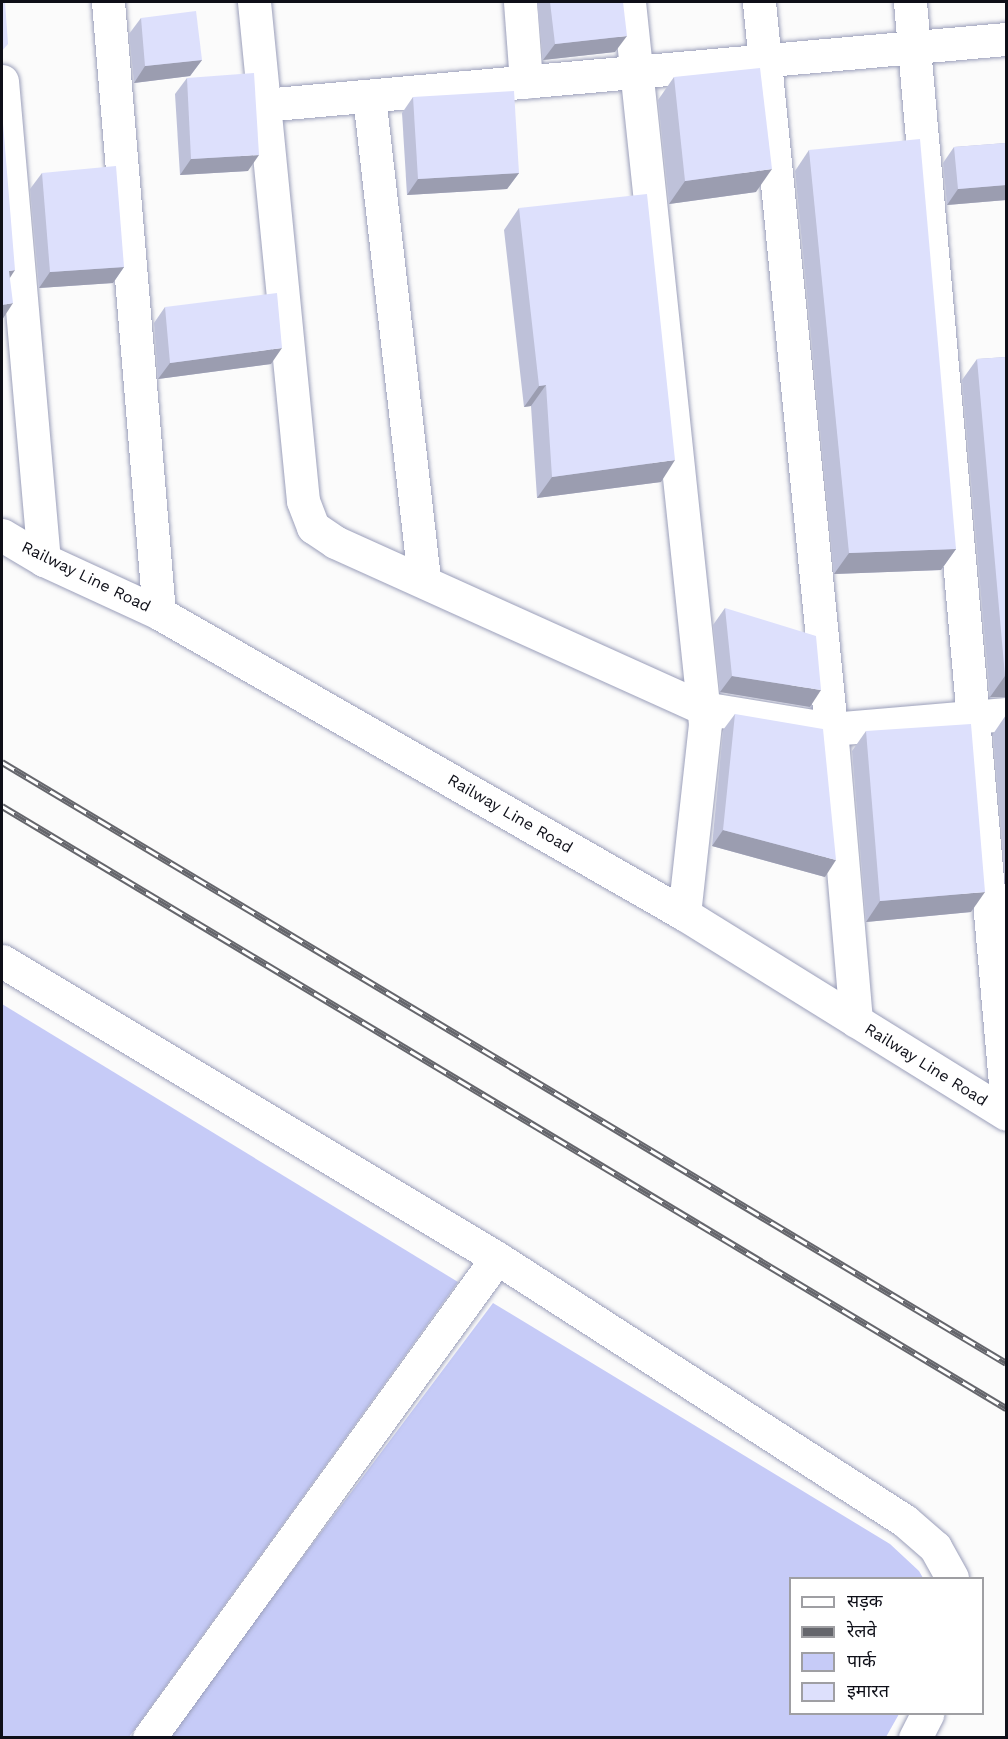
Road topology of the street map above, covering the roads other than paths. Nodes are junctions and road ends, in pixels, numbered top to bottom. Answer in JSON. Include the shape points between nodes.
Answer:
{"nodes":[{"id":1,"x":108,"y":2,"type":"edge"},
{"id":2,"x":254,"y":2,"type":"edge"},
{"id":3,"x":520,"y":2,"type":"edge"},
{"id":4,"x":629,"y":2,"type":"edge"},
{"id":5,"x":759,"y":2,"type":"edge"},
{"id":6,"x":910,"y":2,"type":"edge"},
{"id":7,"x":1006,"y":39,"type":"edge"},
{"id":8,"x":914,"y":48,"type":"junction"},
{"id":9,"x":764,"y":61,"type":"junction"},
{"id":10,"x":637,"y":72,"type":"junction"},
{"id":11,"x":2,"y":81,"type":"edge"},
{"id":12,"x":526,"y":82,"type":"junction"},
{"id":13,"x":369,"y":96,"type":"junction"},
{"id":14,"x":263,"y":105,"type":"junction"},
{"id":15,"x":2,"y":535,"type":"edge"},
{"id":16,"x":44,"y":560,"type":"junction"},
{"id":17,"x":424,"y":581,"type":"junction"},
{"id":18,"x":159,"y":613,"type":"junction"},
{"id":19,"x":703,"y":708,"type":"junction"},
{"id":20,"x":1006,"y":714,"type":"edge"},
{"id":21,"x":973,"y":717,"type":"junction"},
{"id":22,"x":831,"y":729,"type":"junction"},
{"id":23,"x":684,"y":914,"type":"junction"},
{"id":24,"x":2,"y":961,"type":"edge"},
{"id":25,"x":856,"y":1021,"type":"junction"},
{"id":26,"x":1006,"y":1094,"type":"edge"},
{"id":27,"x":1006,"y":1114,"type":"edge"},
{"id":28,"x":497,"y":1258,"type":"junction"},
{"id":29,"x":951,"y":1577,"type":"edge"},
{"id":30,"x":926,"y":1715,"type":"edge"},
{"id":31,"x":150,"y":1737,"type":"edge"},
{"id":32,"x":915,"y":1737,"type":"edge"}],
"edges":[{"from":1,"to":18,"type":"street"},
{"from":2,"to":14,"type":"street"},
{"from":3,"to":12,"type":"street"},
{"from":4,"to":10,"type":"street"},
{"from":5,"to":9,"type":"street"},
{"from":6,"to":8,"type":"street"},
{"from":7,"to":8,"type":"street"},
{"from":8,"to":9,"type":"street"},
{"from":8,"to":21,"type":"street"},
{"from":9,"to":10,"type":"street"},
{"from":9,"to":22,"type":"street"},
{"from":10,"to":12,"type":"street"},
{"from":10,"to":19,"type":"street"},
{"from":11,"to":16,"type":"street"},
{"from":12,"to":13,"type":"street"},
{"from":13,"to":14,"type":"street"},
{"from":13,"to":17,"type":"street"},
{"from":14,"to":17,"type":"street","via":[[303,501],[313,527],[335,542]]},
{"from":15,"to":16,"type":"street","name":"Railway Line Road"},
{"from":16,"to":18,"type":"street","name":"Railway Line Road"},
{"from":17,"to":19,"type":"street"},
{"from":18,"to":23,"type":"street","name":"Railway Line Road"},
{"from":19,"to":22,"type":"street"},
{"from":19,"to":23,"type":"street","via":[[705,723]]},
{"from":20,"to":21,"type":"street"},
{"from":21,"to":22,"type":"street"},
{"from":21,"to":26,"type":"street"},
{"from":22,"to":25,"type":"street"},
{"from":23,"to":25,"type":"street","name":"Railway Line Road"},
{"from":24,"to":28,"type":"street"},
{"from":25,"to":27,"type":"street","name":"Railway Line Road"},
{"from":28,"to":29,"type":"street","via":[[905,1521],[935,1547]]},
{"from":28,"to":31,"type":"street"},
{"from":30,"to":32,"type":"street"}]}
